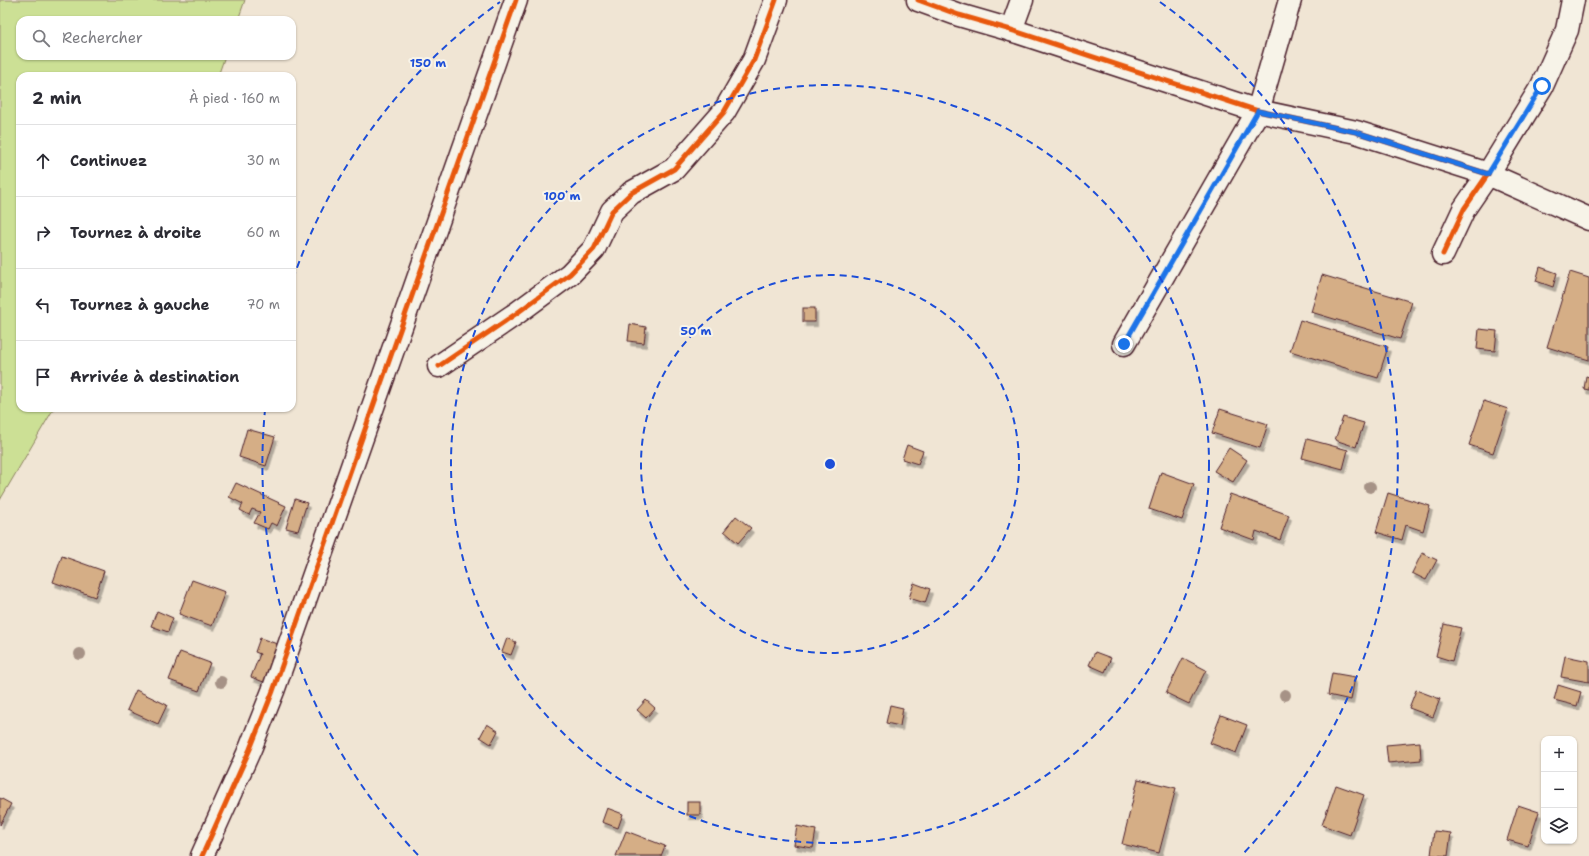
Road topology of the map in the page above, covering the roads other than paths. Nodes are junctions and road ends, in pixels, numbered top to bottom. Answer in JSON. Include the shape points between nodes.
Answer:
{"nodes":[{"id":1,"x":516,"y":0,"type":"edge"},
{"id":2,"x":776,"y":0,"type":"edge"},
{"id":3,"x":918,"y":0,"type":"edge"},
{"id":4,"x":1022,"y":0,"type":"edge"},
{"id":5,"x":1290,"y":0,"type":"edge"},
{"id":6,"x":1573,"y":0,"type":"edge"},
{"id":7,"x":1011,"y":30,"type":"junction"},
{"id":8,"x":1258,"y":111,"type":"junction"},
{"id":9,"x":1488,"y":174,"type":"junction"},
{"id":10,"x":1589,"y":219,"type":"edge"},
{"id":11,"x":1443,"y":254,"type":"dead end"},
{"id":12,"x":1124,"y":344,"type":"dead end"},
{"id":13,"x":439,"y":366,"type":"dead end"},
{"id":14,"x":202,"y":856,"type":"edge"}],
"edges":[{"from":1,"to":14,"type":"street","via":[[273,691]]},
{"from":2,"to":13,"type":"street","via":[[754,60],[724,112],[674,169],[631,193],[612,211],[594,249],[570,274],[517,314]]},
{"from":3,"to":7,"type":"street"},
{"from":4,"to":7,"type":"street"},
{"from":5,"to":8,"type":"street"},
{"from":6,"to":9,"type":"street","via":[[1567,30],[1542,86]]},
{"from":7,"to":8,"type":"street"},
{"from":8,"to":9,"type":"street","via":[[1356,132]]},
{"from":8,"to":12,"type":"street"},
{"from":9,"to":10,"type":"street"},
{"from":9,"to":11,"type":"street","via":[[1464,209]]}]}
